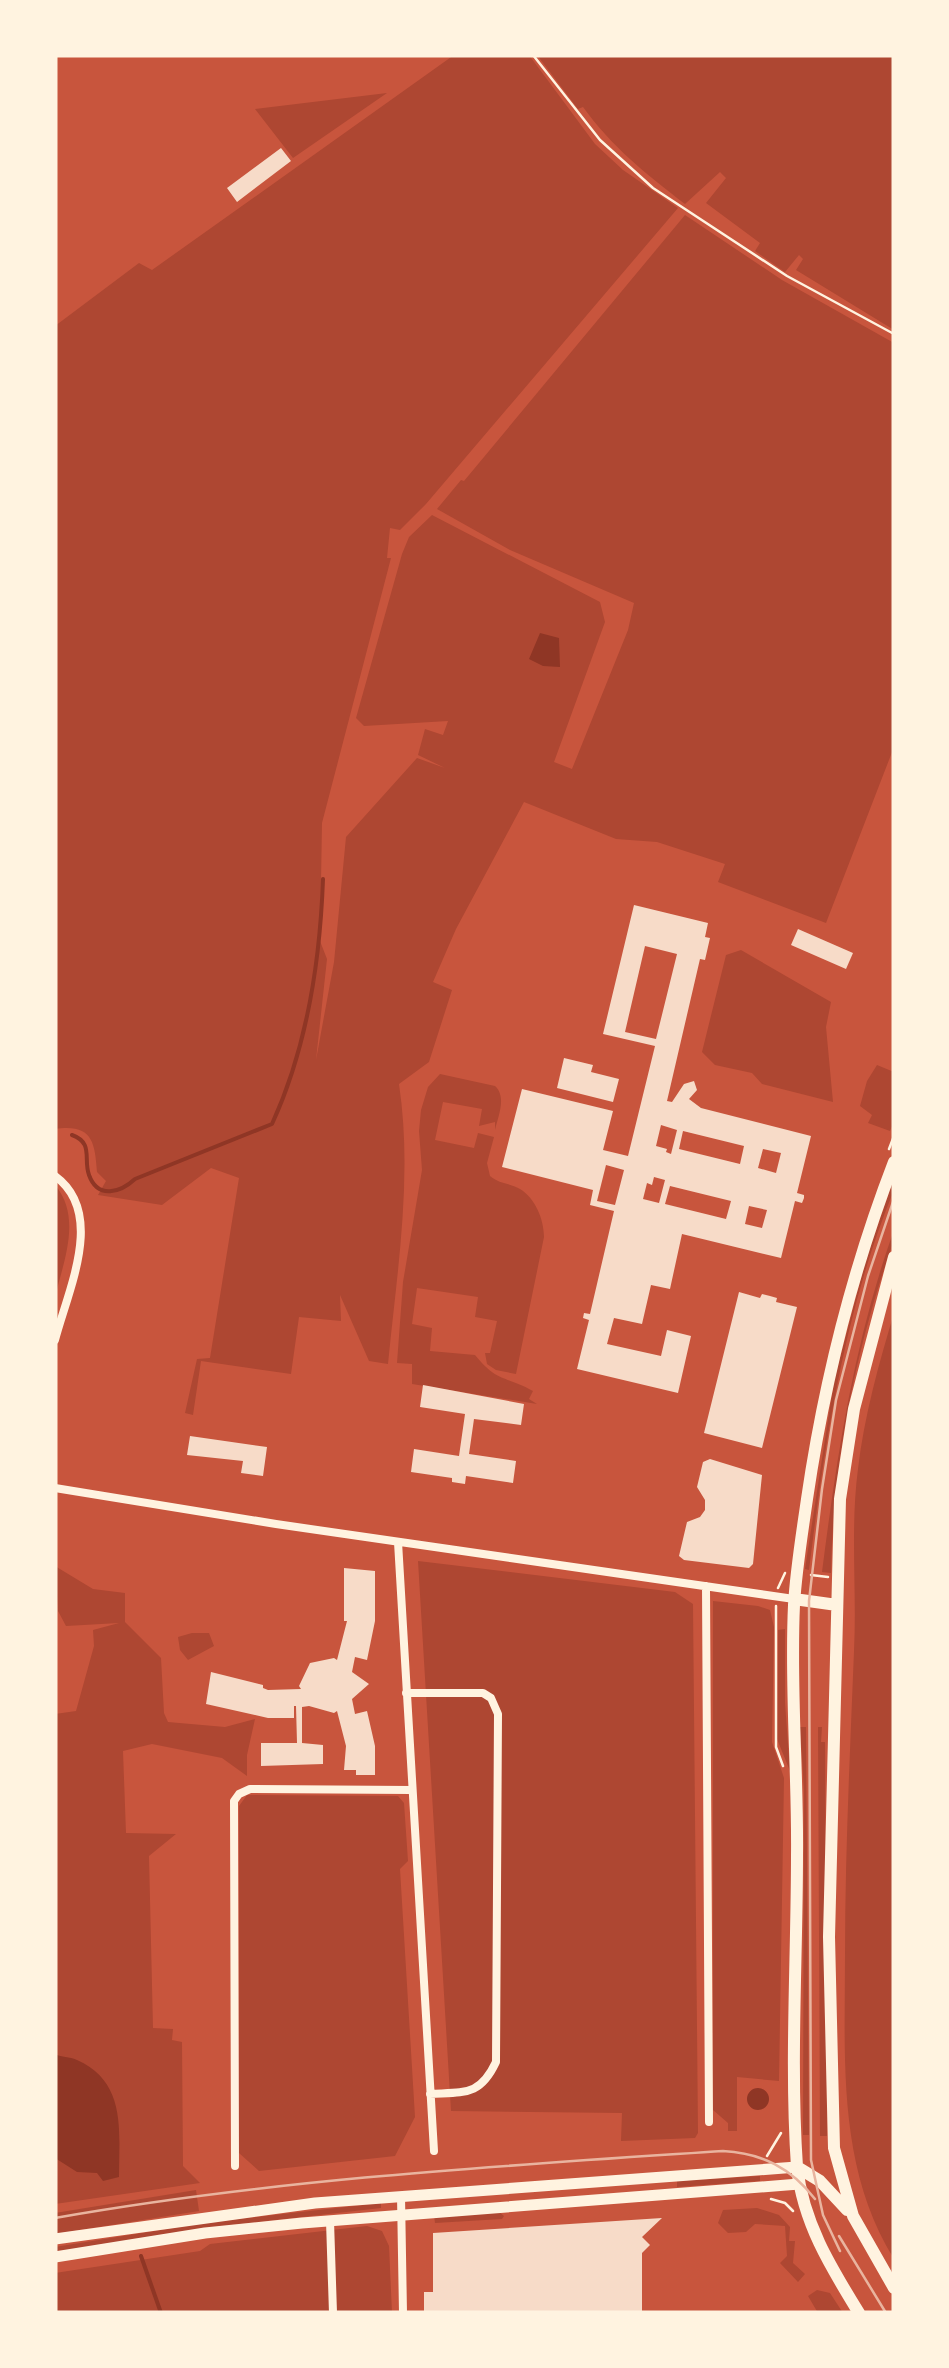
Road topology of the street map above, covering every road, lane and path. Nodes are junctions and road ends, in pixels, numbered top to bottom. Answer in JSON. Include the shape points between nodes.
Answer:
{"nodes":[{"id":1,"x":533,"y":55,"type":"edge"},
{"id":2,"x":894,"y":334,"type":"edge"},
{"id":3,"x":894,"y":1162,"type":"edge"},
{"id":4,"x":55,"y":1176,"type":"edge"},
{"id":5,"x":894,"y":1257,"type":"edge"},
{"id":6,"x":55,"y":1340,"type":"edge"},
{"id":7,"x":55,"y":1488,"type":"edge"},
{"id":8,"x":398,"y":1542,"type":"junction"},
{"id":9,"x":797,"y":1574,"type":"junction"},
{"id":10,"x":837,"y":1578,"type":"junction"},
{"id":11,"x":706,"y":1586,"type":"junction"},
{"id":12,"x":777,"y":1596,"type":"junction"},
{"id":13,"x":794,"y":1599,"type":"junction"},
{"id":14,"x":836,"y":1605,"type":"junction"},
{"id":15,"x":406,"y":1693,"type":"junction"},
{"id":16,"x":787,"y":1778,"type":"dead end"},
{"id":17,"x":412,"y":1790,"type":"junction"},
{"id":18,"x":430,"y":2094,"type":"junction"},
{"id":19,"x":709,"y":2122,"type":"dead end"},
{"id":20,"x":783,"y":2129,"type":"dead end"},
{"id":21,"x":777,"y":2142,"type":"dead end"},
{"id":22,"x":834,"y":2148,"type":"junction"},
{"id":23,"x":434,"y":2151,"type":"dead end"},
{"id":24,"x":234,"y":2166,"type":"dead end"},
{"id":25,"x":796,"y":2167,"type":"junction"},
{"id":26,"x":813,"y":2176,"type":"junction"},
{"id":27,"x":798,"y":2184,"type":"junction"},
{"id":28,"x":401,"y":2196,"type":"junction"},
{"id":29,"x":401,"y":2214,"type":"junction"},
{"id":30,"x":853,"y":2216,"type":"junction"},
{"id":31,"x":330,"y":2220,"type":"junction"},
{"id":32,"x":55,"y":2239,"type":"edge"},
{"id":33,"x":55,"y":2257,"type":"edge"},
{"id":34,"x":894,"y":2288,"type":"edge"},
{"id":35,"x":333,"y":2313,"type":"edge"},
{"id":36,"x":403,"y":2313,"type":"edge"},
{"id":37,"x":859,"y":2313,"type":"edge"}],
"edges":[{"from":1,"to":2,"type":"path","via":[[600,140],[653,188],[786,276]]},
{"from":3,"to":9,"type":"main road","via":[[837,1337]]},
{"from":4,"to":6,"type":"street","via":[[72,1192],[83,1222]]},
{"from":5,"to":10,"type":"main road","via":[[854,1409]]},
{"from":7,"to":8,"type":"street"},
{"from":8,"to":11,"type":"street"},
{"from":8,"to":15,"type":"street"},
{"from":9,"to":10,"type":"path"},
{"from":9,"to":12,"type":"path","via":[[785,1572]]},
{"from":9,"to":13,"type":"main road"},
{"from":10,"to":14,"type":"main road"},
{"from":11,"to":12,"type":"street"},
{"from":11,"to":19,"type":"street"},
{"from":12,"to":13,"type":"street"},
{"from":12,"to":16,"type":"path","via":[[776,1747]]},
{"from":13,"to":14,"type":"main road"},
{"from":13,"to":25,"type":"main road"},
{"from":14,"to":22,"type":"main road","via":[[830,1851]]},
{"from":15,"to":17,"type":"street"},
{"from":15,"to":18,"type":"street","via":[[483,1693],[498,1714],[496,2062],[470,2092]]},
{"from":17,"to":18,"type":"street"},
{"from":17,"to":24,"type":"street","via":[[250,1789],[234,1801]]},
{"from":18,"to":23,"type":"street"},
{"from":20,"to":21,"type":"path"},
{"from":22,"to":26,"type":"main road"},
{"from":22,"to":30,"type":"main road"},
{"from":25,"to":26,"type":"main road"},
{"from":25,"to":27,"type":"main road"},
{"from":25,"to":28,"type":"main road"},
{"from":26,"to":27,"type":"main road"},
{"from":26,"to":30,"type":"main road"},
{"from":27,"to":29,"type":"main road"},
{"from":27,"to":37,"type":"main road","via":[[814,2236]]},
{"from":28,"to":29,"type":"street"},
{"from":28,"to":32,"type":"main road"},
{"from":29,"to":31,"type":"main road"},
{"from":29,"to":36,"type":"street"},
{"from":30,"to":34,"type":"main road"},
{"from":31,"to":33,"type":"main road"},
{"from":31,"to":35,"type":"street"}]}
